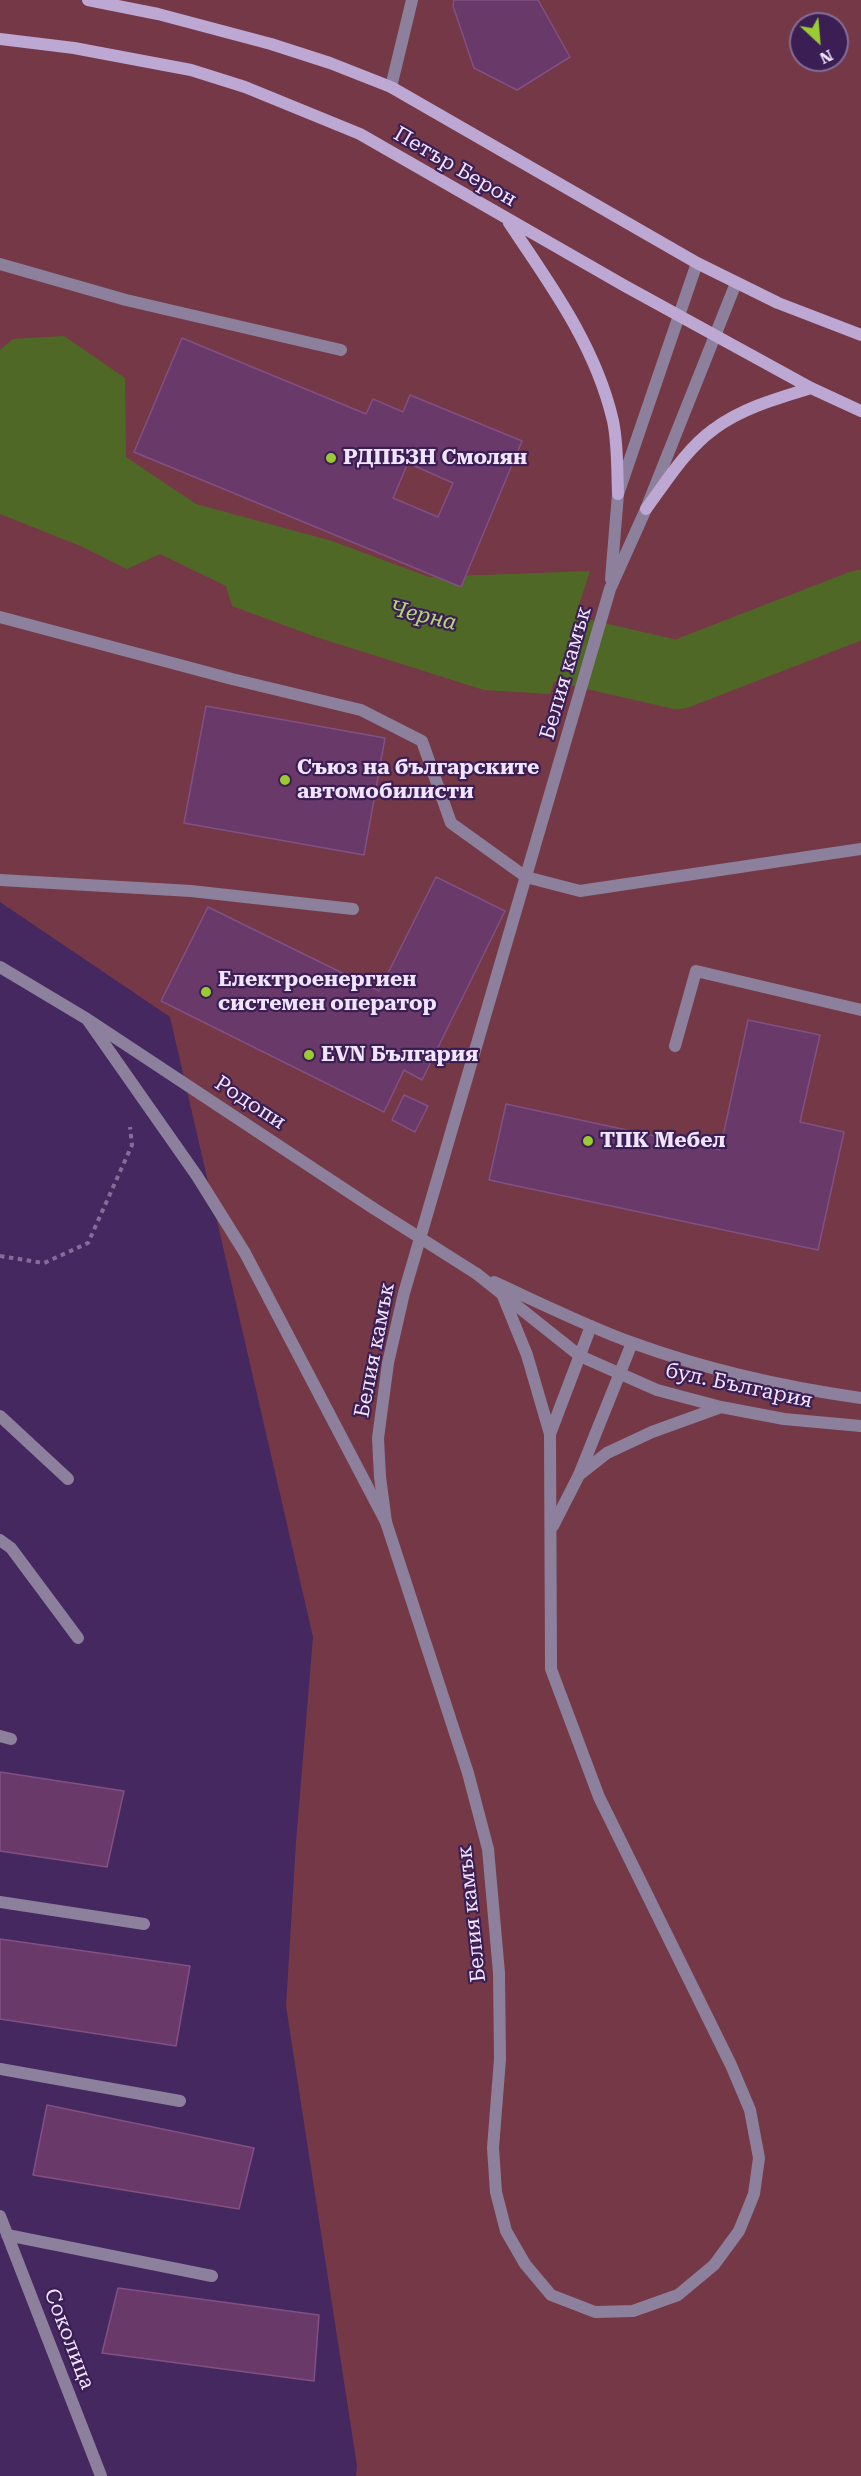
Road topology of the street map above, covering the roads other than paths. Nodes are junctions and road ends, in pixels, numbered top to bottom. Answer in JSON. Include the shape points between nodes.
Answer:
{"nodes":[{"id":1,"x":88,"y":0,"type":"edge"},
{"id":2,"x":412,"y":0,"type":"edge"},
{"id":3,"x":0,"y":39,"type":"edge"},
{"id":4,"x":391,"y":87,"type":"junction"},
{"id":5,"x":507,"y":220,"type":"junction"},
{"id":6,"x":697,"y":263,"type":"junction"},
{"id":7,"x":0,"y":264,"type":"edge"},
{"id":8,"x":736,"y":284,"type":"junction"},
{"id":9,"x":679,"y":314,"type":"junction"},
{"id":10,"x":716,"y":335,"type":"junction"},
{"id":11,"x":861,"y":335,"type":"edge"},
{"id":12,"x":341,"y":350,"type":"dead end"},
{"id":13,"x":811,"y":388,"type":"junction"},
{"id":14,"x":861,"y":411,"type":"edge"},
{"id":15,"x":618,"y":494,"type":"junction"},
{"id":16,"x":646,"y":510,"type":"junction"},
{"id":17,"x":610,"y":589,"type":"junction"},
{"id":18,"x":0,"y":617,"type":"edge"},
{"id":19,"x":861,"y":849,"type":"edge"},
{"id":20,"x":526,"y":877,"type":"junction"},
{"id":21,"x":0,"y":880,"type":"edge"},
{"id":22,"x":353,"y":909,"type":"dead end"},
{"id":23,"x":0,"y":967,"type":"edge"},
{"id":24,"x":861,"y":1010,"type":"edge"},
{"id":25,"x":87,"y":1019,"type":"junction"},
{"id":26,"x":675,"y":1046,"type":"dead end"},
{"id":27,"x":477,"y":1274,"type":"junction"},
{"id":28,"x":502,"y":1295,"type":"junction"},
{"id":29,"x":591,"y":1326,"type":"junction"},
{"id":30,"x":632,"y":1343,"type":"junction"},
{"id":31,"x":580,"y":1356,"type":"junction"},
{"id":32,"x":620,"y":1374,"type":"junction"},
{"id":33,"x":861,"y":1398,"type":"edge"},
{"id":34,"x":721,"y":1407,"type":"junction"},
{"id":35,"x":0,"y":1416,"type":"edge"},
{"id":36,"x":861,"y":1426,"type":"edge"},
{"id":37,"x":550,"y":1434,"type":"junction"},
{"id":38,"x":579,"y":1475,"type":"junction"},
{"id":39,"x":68,"y":1479,"type":"dead end"},
{"id":40,"x":386,"y":1522,"type":"junction"},
{"id":41,"x":551,"y":1530,"type":"junction"},
{"id":42,"x":0,"y":1540,"type":"edge"},
{"id":43,"x":78,"y":1638,"type":"dead end"},
{"id":44,"x":0,"y":1902,"type":"edge"},
{"id":45,"x":144,"y":1924,"type":"dead end"},
{"id":46,"x":0,"y":2069,"type":"edge"},
{"id":47,"x":180,"y":2101,"type":"dead end"},
{"id":48,"x":0,"y":2216,"type":"edge"},
{"id":49,"x":7,"y":2235,"type":"junction"},
{"id":50,"x":212,"y":2276,"type":"dead end"},
{"id":51,"x":101,"y":2476,"type":"edge"}],
"edges":[{"from":1,"to":4,"type":"main road","name":"Петър Берон","via":[[271,44]]},
{"from":2,"to":4,"type":"street"},
{"from":3,"to":5,"type":"main road","name":"Петър Берон","via":[[139,59],[245,87],[360,134]]},
{"from":4,"to":6,"type":"main road","name":"Петър Берон"},
{"from":5,"to":9,"type":"main road","name":"Петър Берон"},
{"from":5,"to":15,"type":"main road","via":[[579,332],[600,376],[613,422]]},
{"from":6,"to":8,"type":"main road","name":"Петър Берон"},
{"from":6,"to":9,"type":"street","name":"Белия камък"},
{"from":7,"to":12,"type":"street","via":[[126,300]]},
{"from":8,"to":10,"type":"street","name":"Белия камък"},
{"from":8,"to":11,"type":"main road","name":"Петър Берон"},
{"from":9,"to":10,"type":"main road","name":"Петър Берон"},
{"from":9,"to":15,"type":"street","name":"Белия камък"},
{"from":10,"to":13,"type":"main road","name":"Петър Берон"},
{"from":10,"to":16,"type":"street","name":"Белия камък"},
{"from":13,"to":14,"type":"main road","name":"Петър Берон"},
{"from":13,"to":16,"type":"main road","via":[[740,413],[713,429],[689,452]]},
{"from":15,"to":17,"type":"street","name":"Белия камък"},
{"from":16,"to":17,"type":"street","name":"Белия камък"},
{"from":17,"to":20,"type":"street","name":"Белия камък"},
{"from":18,"to":20,"type":"street","via":[[361,710],[422,741],[451,824]]},
{"from":19,"to":20,"type":"street","via":[[580,891]]},
{"from":20,"to":40,"type":"street","name":"Белия камък","via":[[404,1293],[388,1363],[378,1438]]},
{"from":21,"to":22,"type":"street","via":[[191,891]]},
{"from":23,"to":25,"type":"street","name":"Родопи"},
{"from":24,"to":26,"type":"street","via":[[696,971]]},
{"from":25,"to":27,"type":"street","name":"Родопи","bridge":true},
{"from":25,"to":40,"type":"street","via":[[191,1167],[245,1252]]},
{"from":27,"to":28,"type":"street","name":"Родопи"},
{"from":27,"to":29,"type":"street","name":"Родопи"},
{"from":28,"to":31,"type":"street","name":"Родопи"},
{"from":28,"to":37,"type":"street","via":[[527,1355]]},
{"from":29,"to":30,"type":"street","name":"бул. България"},
{"from":29,"to":31,"type":"street","name":"Белия камък"},
{"from":30,"to":32,"type":"street","name":"Белия камък"},
{"from":30,"to":33,"type":"street","name":"бул. България","via":[[796,1389]]},
{"from":31,"to":32,"type":"street","name":"бул. България"},
{"from":31,"to":37,"type":"street","name":"Белия камък"},
{"from":32,"to":34,"type":"street","name":"бул. България","via":[[657,1390]]},
{"from":32,"to":38,"type":"street","name":"Белия камък"},
{"from":34,"to":36,"type":"street","name":"бул. България","via":[[784,1419]]},
{"from":34,"to":38,"type":"street","via":[[616,1449]]},
{"from":35,"to":39,"type":"street"},
{"from":37,"to":41,"type":"street","name":"Белия камък"},
{"from":38,"to":41,"type":"street","name":"Белия камък"},
{"from":40,"to":41,"type":"street","name":"Белия камък","via":[[468,1773],[488,1849],[499,1973],[500,2049],[493,2148],[496,2192],[506,2231],[525,2264],[551,2295],[596,2312],[633,2311],[678,2295],[714,2265],[739,2231],[754,2194],[759,2158],[750,2110],[731,2065],[598,1797],[551,1670]]},
{"from":42,"to":43,"type":"street","via":[[11,1548]]},
{"from":44,"to":45,"type":"street"},
{"from":46,"to":47,"type":"street"},
{"from":48,"to":49,"type":"street","name":"Соколица"},
{"from":49,"to":50,"type":"street"},
{"from":49,"to":51,"type":"street","name":"Соколица"}]}
